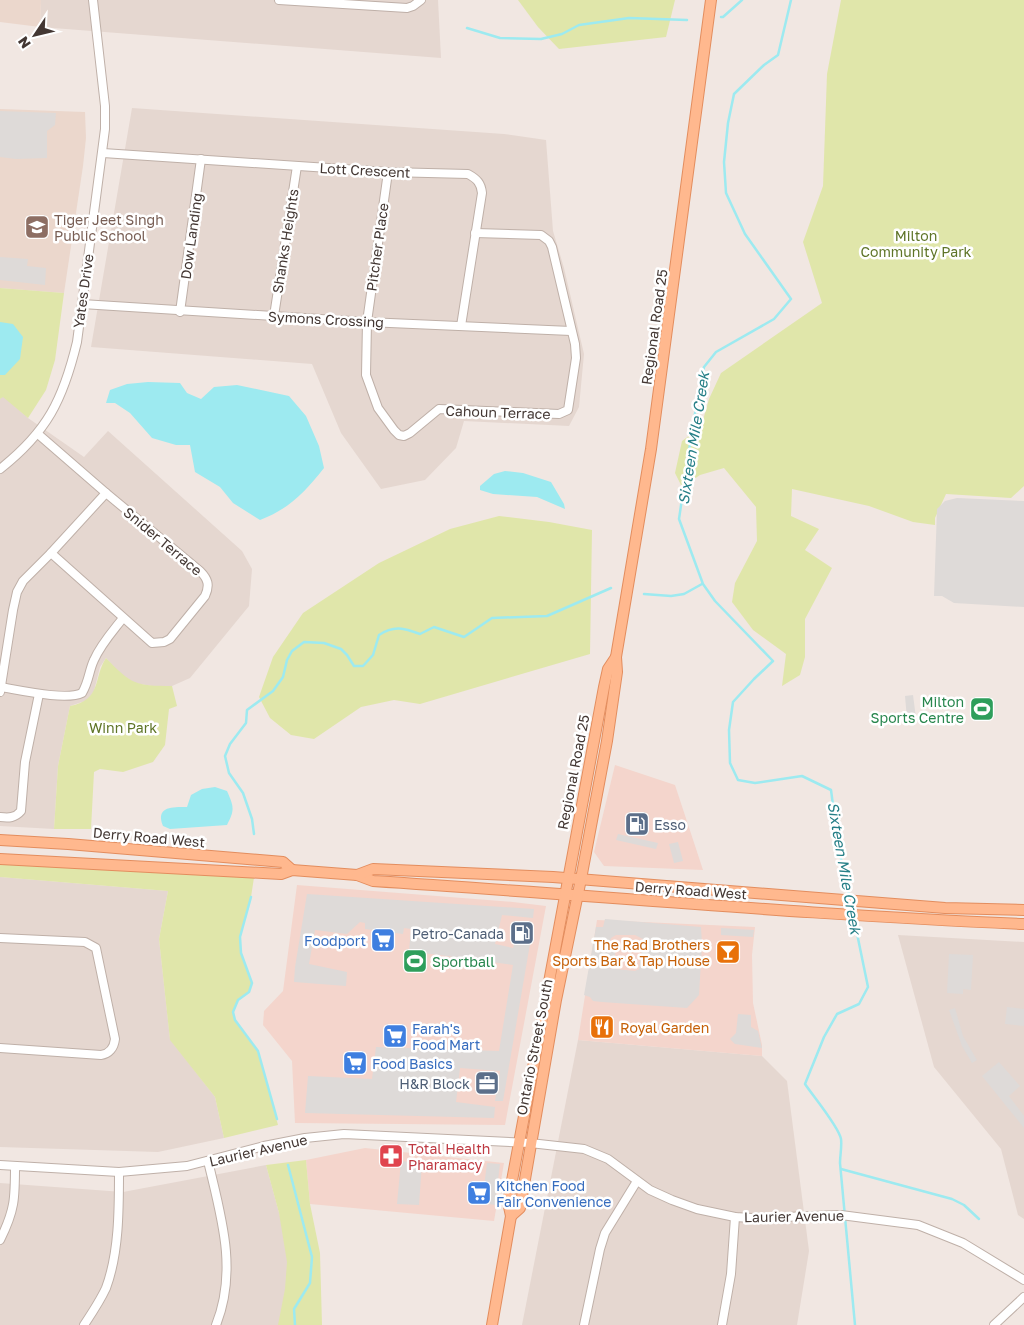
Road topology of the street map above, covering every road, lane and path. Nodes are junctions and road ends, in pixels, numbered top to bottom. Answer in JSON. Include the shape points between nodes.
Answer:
{"nodes":[{"id":1,"x":93,"y":0,"type":"edge"},
{"id":2,"x":279,"y":0,"type":"edge"},
{"id":3,"x":420,"y":0,"type":"edge"},
{"id":4,"x":711,"y":0,"type":"edge"},
{"id":5,"x":103,"y":153,"type":"junction"},
{"id":6,"x":201,"y":159,"type":"junction"},
{"id":7,"x":297,"y":166,"type":"junction"},
{"id":8,"x":388,"y":172,"type":"junction"},
{"id":9,"x":475,"y":233,"type":"junction"},
{"id":10,"x":82,"y":304,"type":"junction"},
{"id":11,"x":180,"y":312,"type":"junction"},
{"id":12,"x":274,"y":316,"type":"junction"},
{"id":13,"x":367,"y":322,"type":"junction"},
{"id":14,"x":461,"y":326,"type":"junction"},
{"id":15,"x":571,"y":331,"type":"junction"},
{"id":16,"x":38,"y":434,"type":"junction"},
{"id":17,"x":0,"y":469,"type":"edge"},
{"id":18,"x":106,"y":493,"type":"junction"},
{"id":19,"x":51,"y":554,"type":"junction"},
{"id":20,"x":124,"y":618,"type":"junction"},
{"id":21,"x":616,"y":657,"type":"junction"},
{"id":22,"x":0,"y":688,"type":"edge"},
{"id":23,"x":39,"y":694,"type":"junction"},
{"id":24,"x":0,"y":817,"type":"edge"},
{"id":25,"x":0,"y":840,"type":"edge"},
{"id":26,"x":0,"y":859,"type":"edge"},
{"id":27,"x":292,"y":870,"type":"junction"},
{"id":28,"x":357,"y":875,"type":"junction"},
{"id":29,"x":567,"y":878,"type":"junction"},
{"id":30,"x":581,"y":879,"type":"junction"},
{"id":31,"x":564,"y":895,"type":"junction"},
{"id":32,"x":578,"y":896,"type":"junction"},
{"id":33,"x":1024,"y":910,"type":"edge"},
{"id":34,"x":1024,"y":924,"type":"edge"},
{"id":35,"x":0,"y":938,"type":"edge"},
{"id":36,"x":0,"y":1048,"type":"edge"},
{"id":37,"x":519,"y":1143,"type":"junction"},
{"id":38,"x":530,"y":1143,"type":"junction"},
{"id":39,"x":208,"y":1161,"type":"junction"},
{"id":40,"x":0,"y":1165,"type":"edge"},
{"id":41,"x":15,"y":1166,"type":"junction"},
{"id":42,"x":119,"y":1172,"type":"junction"},
{"id":43,"x":637,"y":1181,"type":"junction"},
{"id":44,"x":511,"y":1216,"type":"junction"},
{"id":45,"x":735,"y":1217,"type":"junction"},
{"id":46,"x":0,"y":1240,"type":"edge"},
{"id":47,"x":1024,"y":1280,"type":"edge"},
{"id":48,"x":1024,"y":1297,"type":"edge"},
{"id":49,"x":84,"y":1325,"type":"edge"},
{"id":50,"x":216,"y":1325,"type":"edge"},
{"id":51,"x":492,"y":1325,"type":"edge"},
{"id":52,"x":584,"y":1325,"type":"edge"},
{"id":53,"x":722,"y":1325,"type":"edge"},
{"id":54,"x":994,"y":1325,"type":"edge"}],
"edges":[{"from":1,"to":5,"type":"street","name":"Yates Drive","via":[[105,106]]},
{"from":2,"to":3,"type":"street","via":[[407,8]]},
{"from":4,"to":21,"type":"main road","name":"Regional Road 25","via":[[651,450]]},
{"from":5,"to":6,"type":"street","name":"Lott Crescent"},
{"from":5,"to":10,"type":"street","name":"Yates Drive"},
{"from":6,"to":7,"type":"street","name":"Lott Crescent"},
{"from":6,"to":11,"type":"street","name":"Dow Landing"},
{"from":7,"to":8,"type":"street","name":"Lott Crescent"},
{"from":7,"to":12,"type":"street","name":"Shanks Heights"},
{"from":8,"to":9,"type":"street","name":"Lott Crescent","via":[[468,174],[474,177],[482,187]]},
{"from":8,"to":13,"type":"street","name":"Pitcher Place"},
{"from":9,"to":14,"type":"street","name":"Lott Crescent"},
{"from":9,"to":15,"type":"street","name":"Cahoun Terrace","via":[[545,237],[555,254]]},
{"from":10,"to":11,"type":"street","name":"Symons Crossing"},
{"from":10,"to":16,"type":"street","name":"Yates Drive","via":[[70,368],[55,407]]},
{"from":11,"to":12,"type":"street","name":"Symons Crossing"},
{"from":12,"to":13,"type":"street","name":"Symons Crossing"},
{"from":13,"to":14,"type":"street","name":"Symons Crossing"},
{"from":13,"to":15,"type":"street","name":"Cahoun Terrace","via":[[366,375],[378,408],[394,430],[404,436],[439,409],[567,412],[576,358]]},
{"from":14,"to":15,"type":"street","name":"Symons Crossing"},
{"from":16,"to":17,"type":"street","name":"Yates Drive"},
{"from":16,"to":18,"type":"street","name":"Snider Terrace"},
{"from":18,"to":19,"type":"street"},
{"from":18,"to":20,"type":"street","name":"Snider Terrace","via":[[200,571],[208,582],[205,596],[164,642],[152,643]]},
{"from":19,"to":20,"type":"street","name":"Snider Terrace"},
{"from":19,"to":22,"type":"street","via":[[29,573],[17,592]]},
{"from":20,"to":23,"type":"street","via":[[93,660],[82,693],[76,696]]},
{"from":21,"to":29,"type":"main road","name":"Regional Road 25","via":[[608,669],[604,687]]},
{"from":21,"to":30,"type":"main road","name":"Regional Road 25","via":[[618,672],[609,731]]},
{"from":22,"to":23,"type":"street"},
{"from":23,"to":24,"type":"street","via":[[25,762],[21,811],[13,818]]},
{"from":25,"to":27,"type":"main road","name":"Derry Road West","via":[[283,862]]},
{"from":26,"to":27,"type":"main road","name":"Derry Road West","via":[[282,874]]},
{"from":27,"to":28,"type":"main road","name":"Derry Road West"},
{"from":28,"to":29,"type":"main road","name":"Derry Road West","via":[[373,869]]},
{"from":28,"to":31,"type":"main road","name":"Derry Road West","via":[[373,881]]},
{"from":29,"to":30,"type":"main road","name":"Derry Road West"},
{"from":29,"to":31,"type":"main road","name":"Regional Road 25"},
{"from":30,"to":32,"type":"main road","name":"Ontario Street South"},
{"from":30,"to":33,"type":"main road","name":"Derry Road West","via":[[944,908]]},
{"from":31,"to":32,"type":"main road","name":"Derry Road West"},
{"from":31,"to":37,"type":"main road","name":"Ontario Street South"},
{"from":32,"to":34,"type":"main road","name":"Derry Road West","via":[[883,918]]},
{"from":32,"to":38,"type":"main road","name":"Ontario Street South"},
{"from":35,"to":36,"type":"street","via":[[85,942],[96,948],[115,1039],[111,1049],[101,1055]]},
{"from":37,"to":38,"type":"street","name":"Laurier Avenue"},
{"from":37,"to":39,"type":"street","name":"Laurier Avenue","via":[[344,1134],[264,1146]]},
{"from":37,"to":44,"type":"main road","name":"Ontario Street South","via":[[508,1202]]},
{"from":38,"to":43,"type":"street","name":"Laurier Avenue","via":[[584,1149],[608,1159]]},
{"from":38,"to":44,"type":"main road","name":"Ontario Street South","via":[[520,1208]]},
{"from":39,"to":42,"type":"street","name":"Laurier Avenue","via":[[188,1166]]},
{"from":39,"to":50,"type":"street","via":[[228,1264],[226,1295]]},
{"from":40,"to":41,"type":"street","name":"Laurier Avenue"},
{"from":41,"to":42,"type":"street","name":"Laurier Avenue"},
{"from":41,"to":46,"type":"street","via":[[13,1208]]},
{"from":42,"to":49,"type":"street","via":[[111,1271]]},
{"from":43,"to":45,"type":"street","name":"Laurier Avenue","via":[[672,1200]]},
{"from":43,"to":52,"type":"street","via":[[605,1233]]},
{"from":44,"to":51,"type":"main road","name":"Ontario Street South"},
{"from":45,"to":47,"type":"street","name":"Laurier Avenue","via":[[859,1216],[918,1225],[963,1242]]},
{"from":45,"to":53,"type":"street","via":[[731,1274]]},
{"from":48,"to":54,"type":"street"}]}
